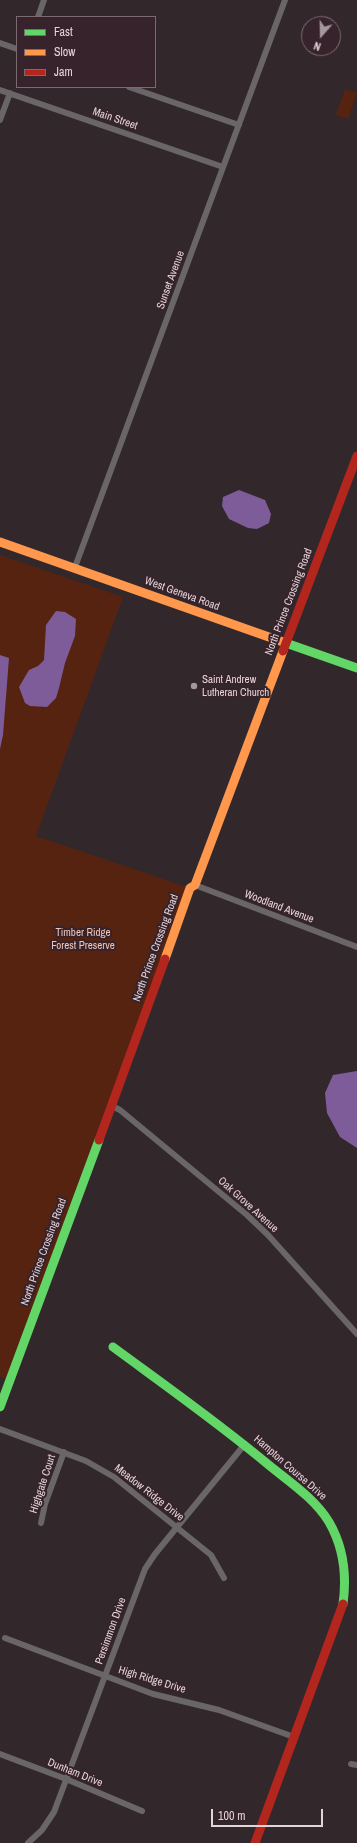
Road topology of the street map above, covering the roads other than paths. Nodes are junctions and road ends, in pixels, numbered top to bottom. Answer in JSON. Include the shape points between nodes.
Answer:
{"nodes":[{"id":1,"x":44,"y":0,"type":"edge"},
{"id":2,"x":285,"y":0,"type":"edge"},
{"id":3,"x":38,"y":16,"type":"edge"},
{"id":4,"x":0,"y":43,"type":"edge"},
{"id":5,"x":16,"y":49,"type":"edge"},
{"id":6,"x":132,"y":88,"type":"edge"},
{"id":7,"x":0,"y":90,"type":"edge"},
{"id":8,"x":10,"y":93,"type":"junction"},
{"id":9,"x":0,"y":120,"type":"edge"},
{"id":10,"x":239,"y":125,"type":"junction"},
{"id":11,"x":223,"y":166,"type":"junction"},
{"id":12,"x":357,"y":456,"type":"edge"},
{"id":13,"x":0,"y":542,"type":"edge"},
{"id":14,"x":75,"y":567,"type":"junction"},
{"id":15,"x":286,"y":644,"type":"junction"},
{"id":16,"x":357,"y":668,"type":"edge"},
{"id":17,"x":195,"y":885,"type":"junction"},
{"id":18,"x":357,"y":948,"type":"edge"},
{"id":19,"x":112,"y":1106,"type":"junction"},
{"id":20,"x":357,"y":1334,"type":"edge"},
{"id":21,"x":113,"y":1348,"type":"dead end"},
{"id":22,"x":0,"y":1407,"type":"edge"},
{"id":23,"x":0,"y":1429,"type":"edge"},
{"id":24,"x":245,"y":1444,"type":"junction"},
{"id":25,"x":64,"y":1452,"type":"junction"},
{"id":26,"x":41,"y":1523,"type":"dead end"},
{"id":27,"x":178,"y":1527,"type":"junction"},
{"id":28,"x":224,"y":1578,"type":"dead end"},
{"id":29,"x":5,"y":1638,"type":"dead end"},
{"id":30,"x":105,"y":1676,"type":"junction"},
{"id":31,"x":294,"y":1738,"type":"junction"},
{"id":32,"x":0,"y":1754,"type":"edge"},
{"id":33,"x":66,"y":1779,"type":"junction"},
{"id":34,"x":142,"y":1811,"type":"dead end"},
{"id":35,"x":28,"y":1843,"type":"edge"},
{"id":36,"x":254,"y":1843,"type":"edge"}],
"edges":[{"from":1,"to":3,"type":"street"},
{"from":2,"to":10,"type":"street","name":"Sunset Avenue"},
{"from":4,"to":5,"type":"street"},
{"from":6,"to":10,"type":"street"},
{"from":7,"to":8,"type":"street","name":"Main Street"},
{"from":8,"to":9,"type":"street"},
{"from":8,"to":11,"type":"street","name":"Main Street"},
{"from":10,"to":11,"type":"street","name":"Sunset Avenue"},
{"from":11,"to":14,"type":"street","name":"Sunset Avenue"},
{"from":12,"to":15,"type":"street","name":"North Prince Crossing Road"},
{"from":13,"to":14,"type":"street","name":"West Geneva Road"},
{"from":14,"to":15,"type":"street","name":"West Geneva Road"},
{"from":15,"to":16,"type":"street","name":"West Geneva Road"},
{"from":15,"to":17,"type":"street","name":"North Prince Crossing Road"},
{"from":17,"to":18,"type":"street","name":"Woodland Avenue"},
{"from":17,"to":19,"type":"street","name":"North Prince Crossing Road","via":[[190,888]]},
{"from":19,"to":20,"type":"street","name":"Oak Grove Avenue","via":[[247,1215]]},
{"from":19,"to":22,"type":"street","name":"North Prince Crossing Road"},
{"from":21,"to":24,"type":"street","name":"Hampton Course Drive"},
{"from":23,"to":25,"type":"street","name":"Meadow Ridge Drive"},
{"from":24,"to":27,"type":"street","name":"Persimmon Drive"},
{"from":24,"to":31,"type":"street","name":"Hampton Course Drive","via":[[316,1505],[334,1530],[344,1564],[342,1605]]},
{"from":25,"to":26,"type":"street","name":"Highgate Court","via":[[45,1504]]},
{"from":25,"to":27,"type":"street","name":"Meadow Ridge Drive","via":[[114,1477]]},
{"from":27,"to":28,"type":"street","name":"Meadow Ridge Drive","via":[[211,1555]]},
{"from":27,"to":30,"type":"street","name":"Persimmon Drive","via":[[154,1554],[145,1569]]},
{"from":29,"to":30,"type":"street","name":"High Ridge Drive"},
{"from":30,"to":31,"type":"street","name":"High Ridge Drive","via":[[153,1694],[219,1710]]},
{"from":30,"to":33,"type":"street","name":"Persimmon Drive"},
{"from":31,"to":36,"type":"street","name":"Hampton Course Drive"},
{"from":32,"to":33,"type":"street","name":"Dunham Drive"},
{"from":33,"to":34,"type":"street","name":"Dunham Drive"},
{"from":33,"to":35,"type":"street","name":"Persimmon Drive","via":[[50,1819]]}]}
